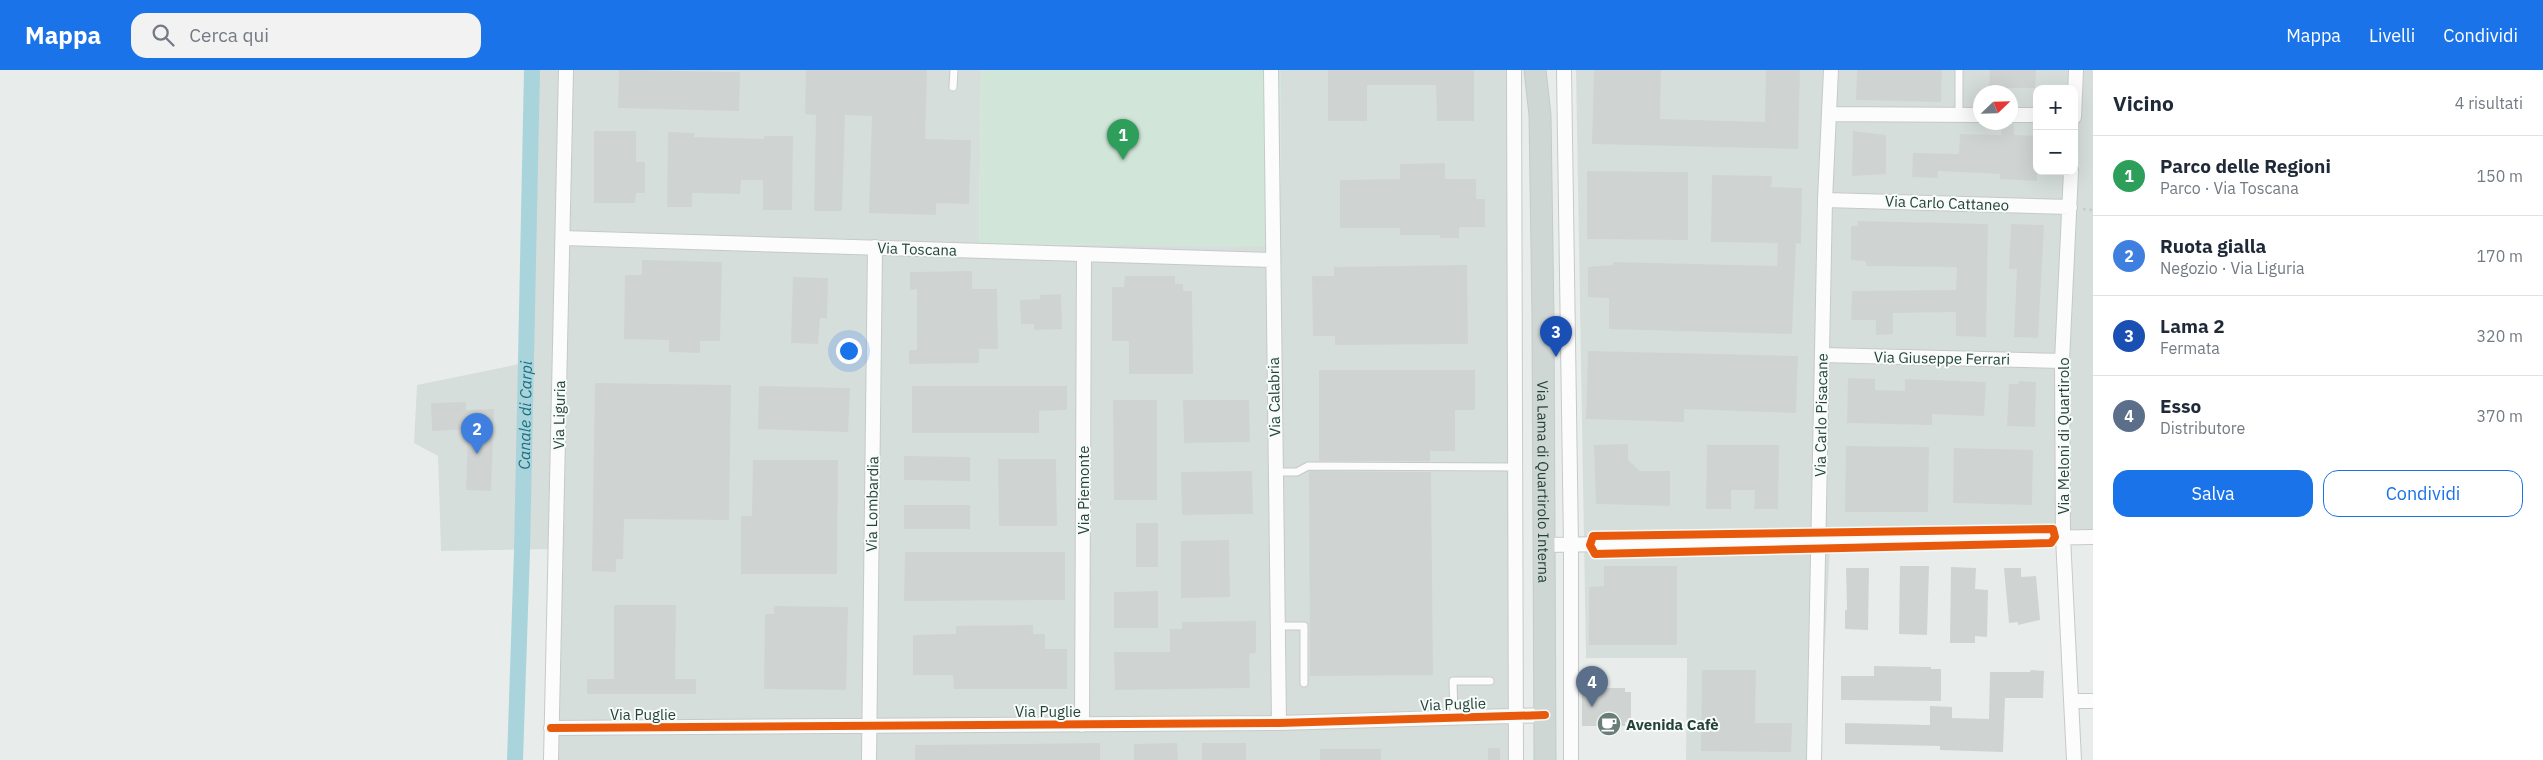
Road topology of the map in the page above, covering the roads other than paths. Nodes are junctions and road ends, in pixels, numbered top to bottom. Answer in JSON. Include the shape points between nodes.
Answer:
{"nodes":[{"id":1,"x":566,"y":70,"type":"edge"},
{"id":2,"x":954,"y":70,"type":"edge"},
{"id":3,"x":1270,"y":70,"type":"edge"},
{"id":4,"x":1514,"y":70,"type":"edge"},
{"id":5,"x":1535,"y":70,"type":"edge"},
{"id":6,"x":1547,"y":70,"type":"edge"},
{"id":7,"x":1564,"y":70,"type":"edge"},
{"id":8,"x":1831,"y":70,"type":"edge"},
{"id":9,"x":1959,"y":70,"type":"edge"},
{"id":10,"x":2076,"y":70,"type":"edge"},
{"id":11,"x":2075,"y":85,"type":"edge"},
{"id":12,"x":954,"y":87,"type":"dead end"},
{"id":13,"x":1829,"y":114,"type":"junction"},
{"id":14,"x":1959,"y":114,"type":"junction"},
{"id":15,"x":1540,"y":115,"type":"junction"},
{"id":16,"x":1973,"y":115,"type":"edge"},
{"id":17,"x":2018,"y":115,"type":"edge"},
{"id":18,"x":2033,"y":115,"type":"edge"},
{"id":19,"x":2071,"y":175,"type":"edge"},
{"id":20,"x":1825,"y":200,"type":"junction"},
{"id":21,"x":2070,"y":207,"type":"junction"},
{"id":22,"x":563,"y":238,"type":"junction"},
{"id":23,"x":874,"y":248,"type":"junction"},
{"id":24,"x":1084,"y":254,"type":"junction"},
{"id":25,"x":1272,"y":260,"type":"junction"},
{"id":26,"x":1822,"y":355,"type":"junction"},
{"id":27,"x":2062,"y":361,"type":"junction"},
{"id":28,"x":1515,"y":467,"type":"junction"},
{"id":29,"x":1275,"y":472,"type":"junction"},
{"id":30,"x":2064,"y":537,"type":"junction"},
{"id":31,"x":2093,"y":537,"type":"edge"},
{"id":32,"x":1818,"y":542,"type":"junction"},
{"id":33,"x":1544,"y":545,"type":"junction"},
{"id":34,"x":1571,"y":545,"type":"junction"},
{"id":35,"x":1277,"y":626,"type":"junction"},
{"id":36,"x":1490,"y":681,"type":"dead end"},
{"id":37,"x":1304,"y":683,"type":"dead end"},
{"id":38,"x":2072,"y":701,"type":"junction"},
{"id":39,"x":2093,"y":701,"type":"edge"},
{"id":40,"x":1516,"y":715,"type":"junction"},
{"id":41,"x":1545,"y":715,"type":"junction"},
{"id":42,"x":1454,"y":718,"type":"junction"},
{"id":43,"x":1279,"y":723,"type":"junction"},
{"id":44,"x":1082,"y":725,"type":"junction"},
{"id":45,"x":869,"y":726,"type":"junction"},
{"id":46,"x":552,"y":728,"type":"junction"},
{"id":47,"x":551,"y":760,"type":"edge"},
{"id":48,"x":869,"y":760,"type":"edge"},
{"id":49,"x":1516,"y":760,"type":"edge"},
{"id":50,"x":1545,"y":760,"type":"edge"},
{"id":51,"x":1572,"y":760,"type":"edge"},
{"id":52,"x":1814,"y":760,"type":"edge"},
{"id":53,"x":2074,"y":760,"type":"edge"}],
"edges":[{"from":1,"to":22,"type":"street","name":"Via Liguria"},
{"from":2,"to":12,"type":"lane"},
{"from":3,"to":25,"type":"street","name":"Via Calabria"},
{"from":4,"to":28,"type":"street"},
{"from":5,"to":15,"type":"main road","name":"Via Lama di Quartirolo Interna"},
{"from":6,"to":15,"type":"main road","name":"Via Lama di Quartirolo Interna"},
{"from":7,"to":34,"type":"street"},
{"from":8,"to":13,"type":"street","name":"Via Carlo Pisacane"},
{"from":9,"to":14,"type":"lane"},
{"from":10,"to":11,"type":"street"},
{"from":13,"to":14,"type":"street"},
{"from":13,"to":20,"type":"street","name":"Via Carlo Pisacane"},
{"from":14,"to":16,"type":"street"},
{"from":15,"to":33,"type":"main road","name":"Via Lama di Quartirolo Interna"},
{"from":17,"to":18,"type":"street"},
{"from":19,"to":21,"type":"street","name":"Via Meloni di Quartirolo"},
{"from":20,"to":21,"type":"street","name":"Via Carlo Cattaneo"},
{"from":20,"to":26,"type":"street","name":"Via Carlo Pisacane"},
{"from":21,"to":27,"type":"street","name":"Via Meloni di Quartirolo"},
{"from":22,"to":23,"type":"street","name":"Via Toscana"},
{"from":22,"to":46,"type":"street","name":"Via Liguria"},
{"from":23,"to":24,"type":"street","name":"Via Toscana"},
{"from":23,"to":45,"type":"street","name":"Via Lombardia"},
{"from":24,"to":25,"type":"street","name":"Via Toscana"},
{"from":24,"to":44,"type":"street","name":"Via Piemonte"},
{"from":25,"to":29,"type":"street","name":"Via Calabria"},
{"from":26,"to":27,"type":"street","name":"Via Giuseppe Ferrari"},
{"from":26,"to":32,"type":"street","name":"Via Carlo Pisacane"},
{"from":27,"to":30,"type":"street","name":"Via Meloni di Quartirolo"},
{"from":28,"to":29,"type":"lane","via":[[1308,466],[1296,472]]},
{"from":28,"to":40,"type":"street"},
{"from":29,"to":35,"type":"street","name":"Via Calabria"},
{"from":30,"to":31,"type":"street"},
{"from":30,"to":32,"type":"street"},
{"from":30,"to":38,"type":"street","name":"Via Meloni di Quartirolo"},
{"from":32,"to":34,"type":"street"},
{"from":32,"to":52,"type":"street","name":"Via Carlo Pisacane"},
{"from":33,"to":34,"type":"street"},
{"from":33,"to":41,"type":"main road","name":"Via Lama di Quartirolo Interna"},
{"from":34,"to":51,"type":"street"},
{"from":35,"to":37,"type":"lane","via":[[1304,626]]},
{"from":35,"to":43,"type":"street","name":"Via Calabria"},
{"from":36,"to":42,"type":"lane","via":[[1453,681]]},
{"from":38,"to":39,"type":"street"},
{"from":38,"to":53,"type":"street","name":"Via Meloni di Quartirolo"},
{"from":40,"to":41,"type":"street","name":"Via Puglie"},
{"from":40,"to":42,"type":"street","name":"Via Puglie"},
{"from":40,"to":49,"type":"street"},
{"from":41,"to":50,"type":"main road","name":"Via Lama di Quartirolo Interna"},
{"from":42,"to":43,"type":"street","name":"Via Puglie"},
{"from":43,"to":44,"type":"street","name":"Via Puglie"},
{"from":44,"to":45,"type":"street","name":"Via Puglie"},
{"from":45,"to":46,"type":"street","name":"Via Puglie"},
{"from":45,"to":48,"type":"street","name":"Via Lombardia"},
{"from":46,"to":47,"type":"street","name":"Via Liguria"}]}
